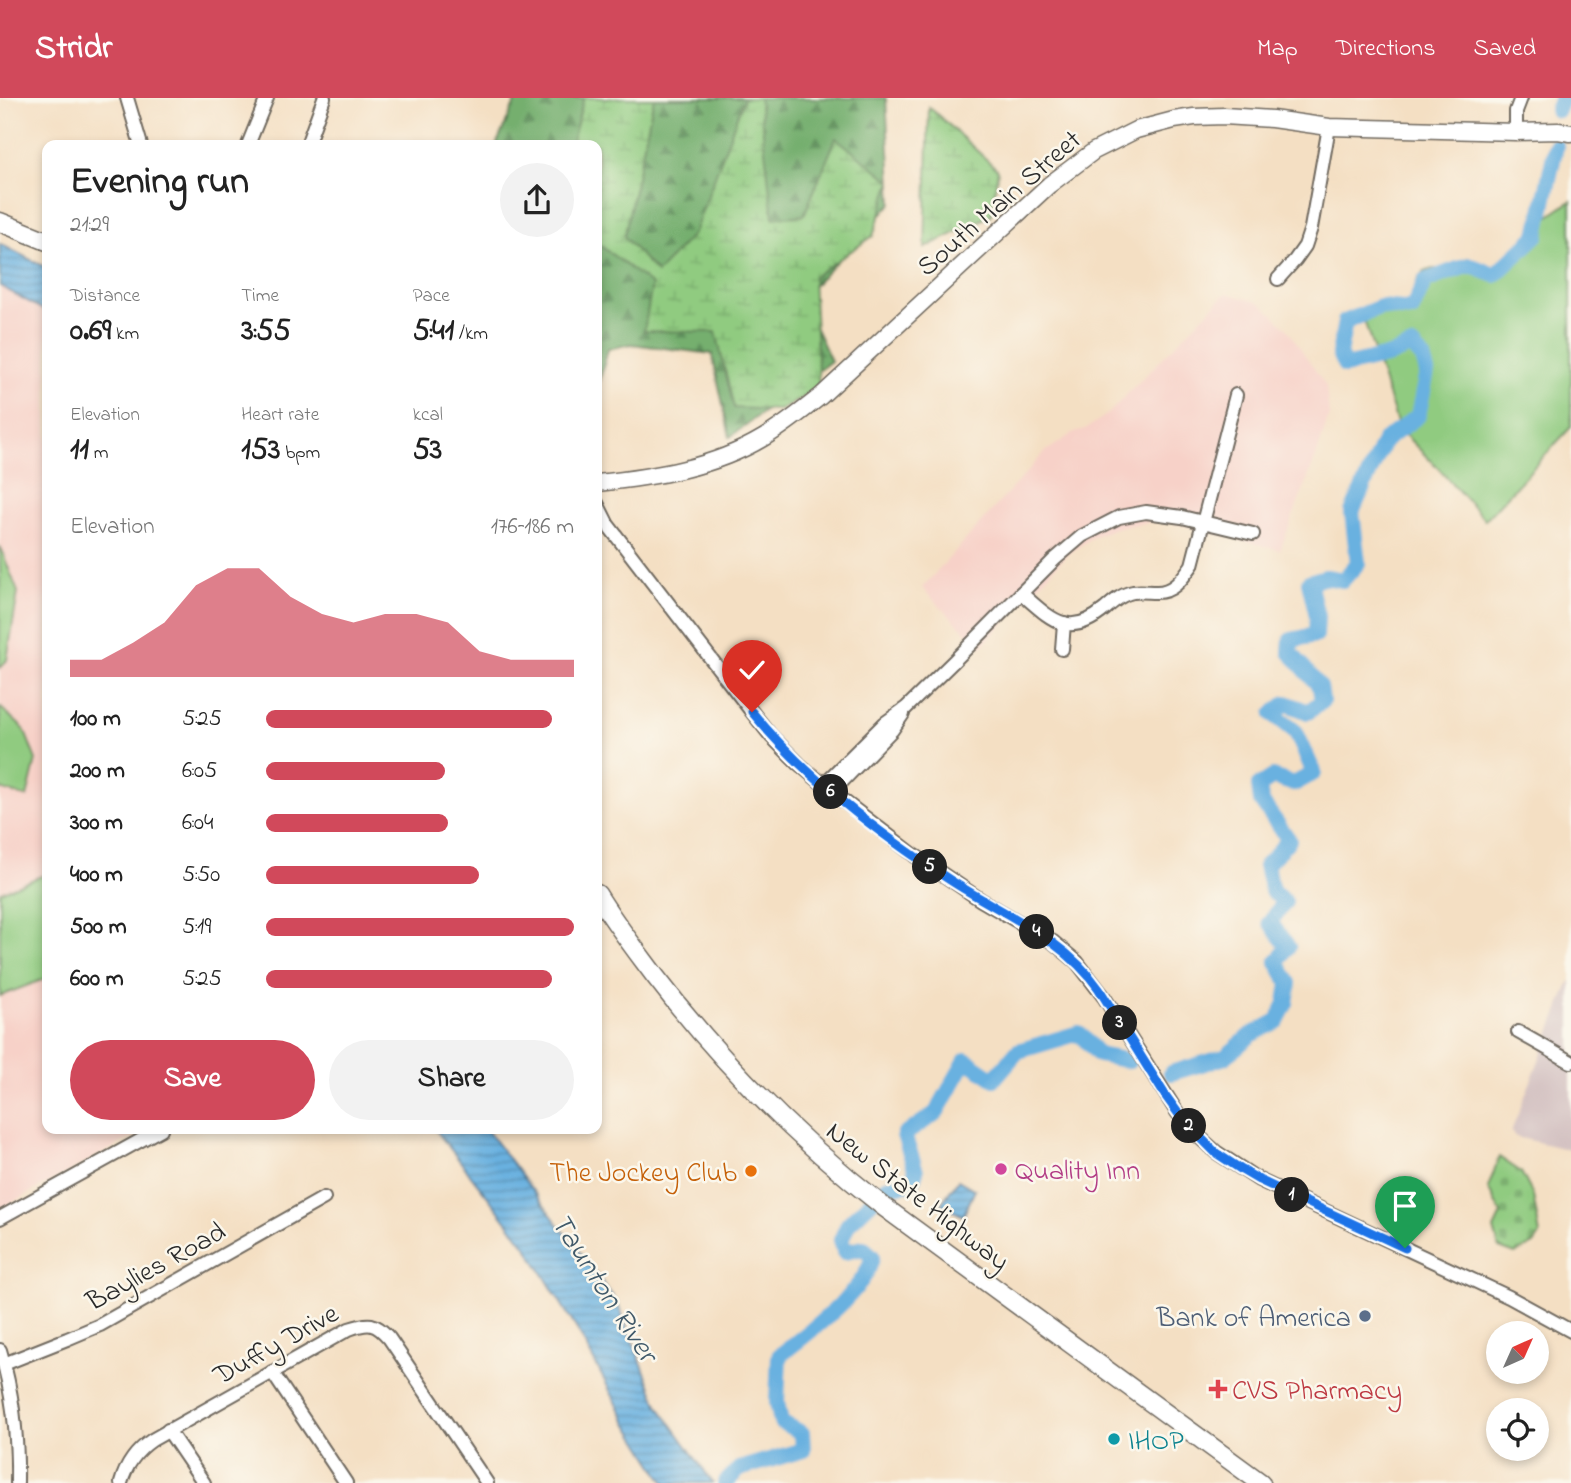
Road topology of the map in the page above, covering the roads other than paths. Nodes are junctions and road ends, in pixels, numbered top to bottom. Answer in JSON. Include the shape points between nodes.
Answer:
{"nodes":[{"id":1,"x":127,"y":98,"type":"edge"},
{"id":2,"x":267,"y":98,"type":"edge"},
{"id":3,"x":324,"y":98,"type":"edge"},
{"id":4,"x":1521,"y":98,"type":"edge"},
{"id":5,"x":1329,"y":127,"type":"junction"},
{"id":6,"x":1516,"y":132,"type":"junction"},
{"id":7,"x":1571,"y":133,"type":"edge"},
{"id":8,"x":140,"y":140,"type":"edge"},
{"id":9,"x":250,"y":140,"type":"edge"},
{"id":10,"x":309,"y":140,"type":"edge"},
{"id":11,"x":0,"y":222,"type":"edge"},
{"id":12,"x":42,"y":239,"type":"edge"},
{"id":13,"x":1278,"y":279,"type":"dead end"},
{"id":14,"x":1236,"y":395,"type":"dead end"},
{"id":15,"x":602,"y":482,"type":"edge"},
{"id":16,"x":602,"y":513,"type":"edge"},
{"id":17,"x":1204,"y":522,"type":"junction"},
{"id":18,"x":1253,"y":534,"type":"dead end"},
{"id":19,"x":1021,"y":593,"type":"junction"},
{"id":20,"x":1064,"y":624,"type":"junction"},
{"id":21,"x":1062,"y":649,"type":"dead end"},
{"id":22,"x":827,"y":789,"type":"junction"},
{"id":23,"x":602,"y":901,"type":"edge"},
{"id":24,"x":1518,"y":1032,"type":"dead end"},
{"id":25,"x":1571,"y":1062,"type":"edge"},
{"id":26,"x":152,"y":1134,"type":"edge"},
{"id":27,"x":324,"y":1198,"type":"dead end"},
{"id":28,"x":0,"y":1218,"type":"edge"},
{"id":29,"x":1571,"y":1332,"type":"edge"},
{"id":30,"x":0,"y":1350,"type":"edge"},
{"id":31,"x":4,"y":1364,"type":"junction"},
{"id":32,"x":272,"y":1372,"type":"junction"},
{"id":33,"x":168,"y":1430,"type":"junction"},
{"id":34,"x":17,"y":1483,"type":"edge"},
{"id":35,"x":121,"y":1483,"type":"edge"},
{"id":36,"x":204,"y":1483,"type":"edge"},
{"id":37,"x":346,"y":1483,"type":"edge"},
{"id":38,"x":487,"y":1483,"type":"edge"},
{"id":39,"x":1261,"y":1483,"type":"edge"}],
"edges":[{"from":1,"to":8,"type":"street"},
{"from":2,"to":9,"type":"street"},
{"from":3,"to":10,"type":"street"},
{"from":4,"to":6,"type":"street"},
{"from":5,"to":6,"type":"main road","name":"South Main Street"},
{"from":5,"to":13,"type":"street","via":[[1305,246]]},
{"from":5,"to":15,"type":"main road","name":"South Main Street","via":[[1209,116],[1155,124],[1122,136],[1049,185],[821,396],[774,431],[705,463]]},
{"from":6,"to":7,"type":"main road","name":"South Main Street"},
{"from":11,"to":12,"type":"highway"},
{"from":14,"to":17,"type":"street"},
{"from":16,"to":22,"type":"street","via":[[752,712],[780,746]]},
{"from":17,"to":18,"type":"street"},
{"from":17,"to":19,"type":"street","via":[[1158,513],[1119,517],[1078,538]]},
{"from":17,"to":20,"type":"street","via":[[1192,565],[1174,587],[1164,592],[1133,592],[1095,617]]},
{"from":19,"to":20,"type":"street"},
{"from":19,"to":22,"type":"street","via":[[906,708],[885,723]]},
{"from":20,"to":21,"type":"street"},
{"from":22,"to":29,"type":"street","via":[[938,872],[1072,957],[1099,989],[1177,1112],[1224,1159]]},
{"from":23,"to":39,"type":"highway","name":"New State Highway","via":[[716,1049],[800,1136],[884,1206]]},
{"from":24,"to":25,"type":"street"},
{"from":26,"to":28,"type":"street"},
{"from":27,"to":31,"type":"street","name":"Baylies Road","via":[[100,1325]]},
{"from":30,"to":31,"type":"street"},
{"from":31,"to":34,"type":"street","via":[[16,1431]]},
{"from":32,"to":33,"type":"street","name":"Duffy Drive"},
{"from":32,"to":37,"type":"street"},
{"from":32,"to":38,"type":"street","name":"Duffy Drive","via":[[349,1329],[377,1326]]},
{"from":33,"to":35,"type":"street","name":"Duffy Drive","via":[[136,1453]]},
{"from":33,"to":36,"type":"street"}]}
